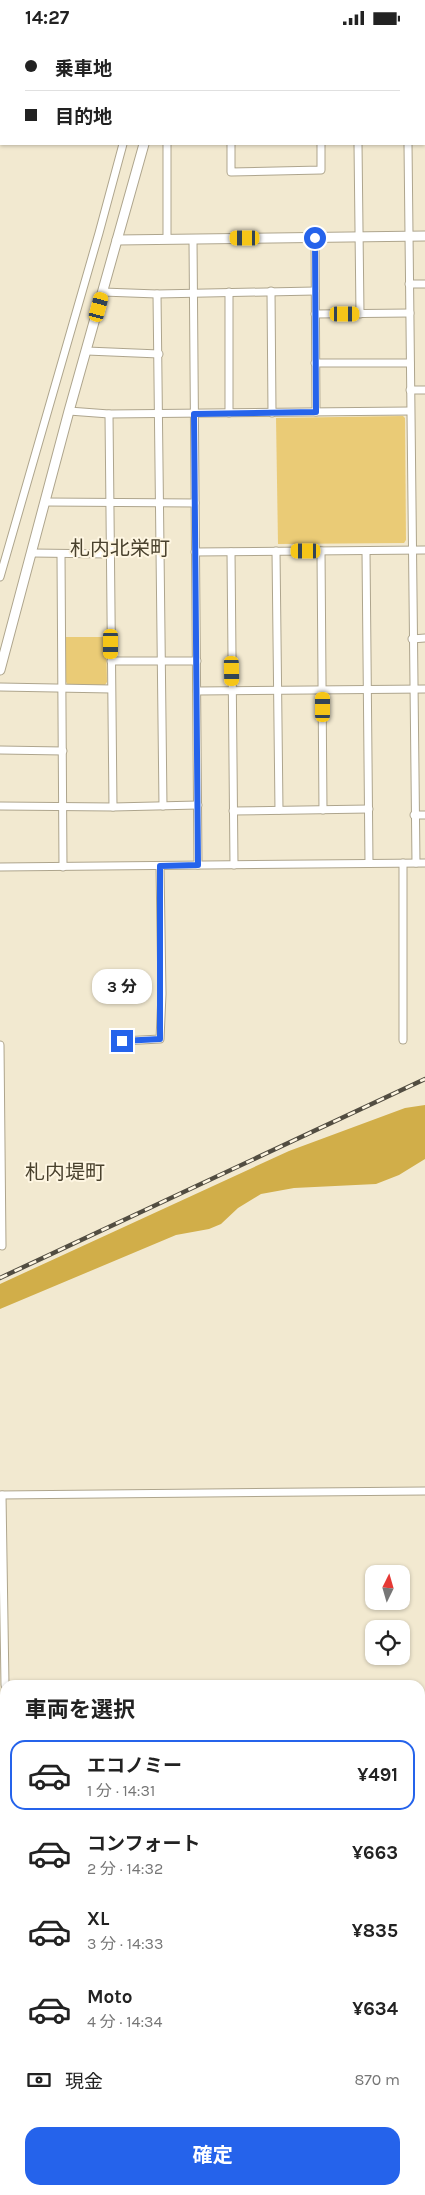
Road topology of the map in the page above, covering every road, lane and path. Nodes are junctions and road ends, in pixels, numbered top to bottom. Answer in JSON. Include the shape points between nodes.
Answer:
{"nodes":[{"id":1,"x":123,"y":145,"type":"edge"},
{"id":2,"x":144,"y":145,"type":"edge"},
{"id":3,"x":167,"y":145,"type":"edge"},
{"id":4,"x":230,"y":145,"type":"edge"},
{"id":5,"x":321,"y":145,"type":"edge"},
{"id":6,"x":358,"y":145,"type":"edge"},
{"id":7,"x":408,"y":145,"type":"edge"},
{"id":8,"x":425,"y":236,"type":"edge"},
{"id":9,"x":359,"y":237,"type":"junction"},
{"id":10,"x":409,"y":237,"type":"junction"},
{"id":11,"x":315,"y":238,"type":"junction"},
{"id":12,"x":117,"y":239,"type":"junction"},
{"id":13,"x":167,"y":239,"type":"junction"},
{"id":14,"x":192,"y":239,"type":"junction"},
{"id":15,"x":409,"y":284,"type":"junction"},
{"id":16,"x":425,"y":284,"type":"edge"},
{"id":17,"x":271,"y":291,"type":"junction"},
{"id":18,"x":316,"y":291,"type":"junction"},
{"id":19,"x":103,"y":292,"type":"junction"},
{"id":20,"x":228,"y":292,"type":"junction"},
{"id":21,"x":157,"y":294,"type":"junction"},
{"id":22,"x":193,"y":294,"type":"junction"},
{"id":23,"x":410,"y":313,"type":"junction"},
{"id":24,"x":315,"y":314,"type":"junction"},
{"id":25,"x":360,"y":314,"type":"junction"},
{"id":26,"x":87,"y":351,"type":"junction"},
{"id":27,"x":159,"y":354,"type":"junction"},
{"id":28,"x":315,"y":363,"type":"junction"},
{"id":29,"x":410,"y":363,"type":"junction"},
{"id":30,"x":410,"y":390,"type":"junction"},
{"id":31,"x":425,"y":390,"type":"edge"},
{"id":32,"x":70,"y":411,"type":"junction"},
{"id":33,"x":410,"y":411,"type":"junction"},
{"id":34,"x":316,"y":412,"type":"junction"},
{"id":35,"x":229,"y":413,"type":"junction"},
{"id":36,"x":272,"y":413,"type":"junction"},
{"id":37,"x":109,"y":414,"type":"junction"},
{"id":38,"x":159,"y":414,"type":"junction"},
{"id":39,"x":194,"y":414,"type":"junction"},
{"id":40,"x":44,"y":502,"type":"junction"},
{"id":41,"x":195,"y":503,"type":"junction"},
{"id":42,"x":109,"y":504,"type":"junction"},
{"id":43,"x":160,"y":504,"type":"junction"},
{"id":44,"x":276,"y":551,"type":"junction"},
{"id":45,"x":321,"y":551,"type":"junction"},
{"id":46,"x":366,"y":551,"type":"junction"},
{"id":47,"x":412,"y":551,"type":"junction"},
{"id":48,"x":425,"y":551,"type":"edge"},
{"id":49,"x":196,"y":552,"type":"junction"},
{"id":50,"x":231,"y":552,"type":"junction"},
{"id":51,"x":32,"y":553,"type":"junction"},
{"id":52,"x":61,"y":554,"type":"junction"},
{"id":53,"x":110,"y":554,"type":"junction"},
{"id":54,"x":0,"y":577,"type":"edge"},
{"id":55,"x":425,"y":638,"type":"edge"},
{"id":56,"x":412,"y":639,"type":"junction"},
{"id":57,"x":111,"y":661,"type":"junction"},
{"id":58,"x":161,"y":661,"type":"junction"},
{"id":59,"x":197,"y":661,"type":"junction"},
{"id":60,"x":0,"y":670,"type":"edge"},
{"id":61,"x":0,"y":687,"type":"edge"},
{"id":62,"x":62,"y":689,"type":"junction"},
{"id":63,"x":111,"y":689,"type":"junction"},
{"id":64,"x":368,"y":689,"type":"junction"},
{"id":65,"x":413,"y":689,"type":"junction"},
{"id":66,"x":425,"y":689,"type":"edge"},
{"id":67,"x":277,"y":690,"type":"junction"},
{"id":68,"x":323,"y":690,"type":"junction"},
{"id":69,"x":197,"y":691,"type":"junction"},
{"id":70,"x":232,"y":691,"type":"junction"},
{"id":71,"x":0,"y":750,"type":"edge"},
{"id":72,"x":63,"y":751,"type":"junction"},
{"id":73,"x":198,"y":805,"type":"junction"},
{"id":74,"x":0,"y":806,"type":"edge"},
{"id":75,"x":163,"y":806,"type":"junction"},
{"id":76,"x":63,"y":807,"type":"junction"},
{"id":77,"x":113,"y":807,"type":"junction"},
{"id":78,"x":369,"y":809,"type":"junction"},
{"id":79,"x":279,"y":810,"type":"junction"},
{"id":80,"x":323,"y":810,"type":"junction"},
{"id":81,"x":233,"y":811,"type":"junction"},
{"id":82,"x":414,"y":815,"type":"junction"},
{"id":83,"x":425,"y":815,"type":"edge"},
{"id":84,"x":369,"y":863,"type":"junction"},
{"id":85,"x":403,"y":863,"type":"junction"},
{"id":86,"x":416,"y":863,"type":"junction"},
{"id":87,"x":425,"y":863,"type":"edge"},
{"id":88,"x":198,"y":865,"type":"junction"},
{"id":89,"x":234,"y":865,"type":"junction"},
{"id":90,"x":160,"y":866,"type":"junction"},
{"id":91,"x":0,"y":867,"type":"edge"},
{"id":92,"x":63,"y":867,"type":"junction"},
{"id":93,"x":403,"y":1040,"type":"dead end"},
{"id":94,"x":122,"y":1041,"type":"dead end"},
{"id":95,"x":0,"y":1045,"type":"edge"},
{"id":96,"x":2,"y":1246,"type":"dead end"},
{"id":97,"x":425,"y":1491,"type":"edge"},
{"id":98,"x":1,"y":1495,"type":"edge"},
{"id":99,"x":5,"y":1680,"type":"edge"}],
"edges":[{"from":1,"to":54,"type":"street"},
{"from":2,"to":12,"type":"street"},
{"from":3,"to":13,"type":"street"},
{"from":4,"to":5,"type":"street","via":[[231,173],[321,170]]},
{"from":6,"to":9,"type":"street"},
{"from":7,"to":10,"type":"street"},
{"from":8,"to":10,"type":"street"},
{"from":9,"to":10,"type":"street"},
{"from":9,"to":11,"type":"street"},
{"from":9,"to":25,"type":"street"},
{"from":10,"to":15,"type":"street"},
{"from":11,"to":14,"type":"street"},
{"from":11,"to":18,"type":"street"},
{"from":12,"to":13,"type":"street"},
{"from":12,"to":19,"type":"street"},
{"from":13,"to":14,"type":"street"},
{"from":14,"to":22,"type":"street"},
{"from":15,"to":16,"type":"street"},
{"from":15,"to":23,"type":"street"},
{"from":17,"to":18,"type":"street"},
{"from":17,"to":20,"type":"street"},
{"from":17,"to":36,"type":"street"},
{"from":18,"to":24,"type":"street"},
{"from":19,"to":21,"type":"street"},
{"from":19,"to":26,"type":"street"},
{"from":20,"to":22,"type":"street"},
{"from":20,"to":35,"type":"street"},
{"from":21,"to":22,"type":"street"},
{"from":21,"to":27,"type":"street"},
{"from":22,"to":39,"type":"street"},
{"from":23,"to":25,"type":"street"},
{"from":23,"to":29,"type":"street"},
{"from":24,"to":25,"type":"street"},
{"from":24,"to":28,"type":"street"},
{"from":26,"to":27,"type":"street"},
{"from":26,"to":32,"type":"street"},
{"from":27,"to":38,"type":"street"},
{"from":28,"to":29,"type":"street"},
{"from":28,"to":34,"type":"street"},
{"from":29,"to":30,"type":"street"},
{"from":30,"to":31,"type":"street"},
{"from":30,"to":33,"type":"street"},
{"from":32,"to":37,"type":"street"},
{"from":32,"to":40,"type":"street"},
{"from":33,"to":34,"type":"street"},
{"from":33,"to":47,"type":"street"},
{"from":34,"to":36,"type":"street"},
{"from":35,"to":36,"type":"street"},
{"from":35,"to":39,"type":"street"},
{"from":37,"to":38,"type":"street"},
{"from":37,"to":42,"type":"street"},
{"from":38,"to":39,"type":"street"},
{"from":38,"to":43,"type":"street"},
{"from":39,"to":41,"type":"street"},
{"from":40,"to":42,"type":"street"},
{"from":40,"to":51,"type":"street"},
{"from":41,"to":43,"type":"street"},
{"from":41,"to":49,"type":"street"},
{"from":42,"to":43,"type":"street"},
{"from":42,"to":53,"type":"street"},
{"from":43,"to":58,"type":"street"},
{"from":44,"to":45,"type":"street"},
{"from":44,"to":50,"type":"street"},
{"from":44,"to":67,"type":"street"},
{"from":45,"to":46,"type":"street"},
{"from":45,"to":68,"type":"street"},
{"from":46,"to":47,"type":"street"},
{"from":46,"to":64,"type":"street"},
{"from":47,"to":48,"type":"street"},
{"from":47,"to":56,"type":"street"},
{"from":49,"to":50,"type":"street"},
{"from":49,"to":59,"type":"street"},
{"from":50,"to":70,"type":"street"},
{"from":51,"to":52,"type":"street"},
{"from":51,"to":60,"type":"street"},
{"from":52,"to":53,"type":"street"},
{"from":52,"to":62,"type":"street"},
{"from":53,"to":57,"type":"street"},
{"from":55,"to":56,"type":"street"},
{"from":56,"to":65,"type":"street"},
{"from":57,"to":58,"type":"street"},
{"from":57,"to":63,"type":"street"},
{"from":58,"to":59,"type":"street"},
{"from":58,"to":75,"type":"street"},
{"from":59,"to":69,"type":"street"},
{"from":61,"to":62,"type":"street"},
{"from":62,"to":63,"type":"street"},
{"from":62,"to":72,"type":"street"},
{"from":63,"to":77,"type":"street"},
{"from":64,"to":65,"type":"street"},
{"from":64,"to":68,"type":"street"},
{"from":64,"to":78,"type":"street"},
{"from":65,"to":66,"type":"street"},
{"from":65,"to":82,"type":"street"},
{"from":67,"to":68,"type":"street"},
{"from":67,"to":70,"type":"street"},
{"from":67,"to":79,"type":"street"},
{"from":68,"to":80,"type":"street"},
{"from":69,"to":70,"type":"street"},
{"from":69,"to":73,"type":"street"},
{"from":70,"to":81,"type":"street"},
{"from":71,"to":72,"type":"street"},
{"from":72,"to":76,"type":"street"},
{"from":73,"to":75,"type":"street"},
{"from":73,"to":88,"type":"street"},
{"from":74,"to":76,"type":"street"},
{"from":75,"to":77,"type":"street"},
{"from":76,"to":77,"type":"street"},
{"from":76,"to":92,"type":"street"},
{"from":78,"to":80,"type":"street"},
{"from":78,"to":84,"type":"street"},
{"from":79,"to":80,"type":"street"},
{"from":79,"to":81,"type":"street"},
{"from":81,"to":89,"type":"street"},
{"from":82,"to":83,"type":"street"},
{"from":82,"to":86,"type":"street"},
{"from":84,"to":85,"type":"street"},
{"from":84,"to":89,"type":"street"},
{"from":85,"to":86,"type":"street"},
{"from":85,"to":93,"type":"street"},
{"from":86,"to":87,"type":"street"},
{"from":88,"to":89,"type":"street"},
{"from":88,"to":90,"type":"street"},
{"from":90,"to":92,"type":"street"},
{"from":90,"to":94,"type":"street","via":[[160,1039]]},
{"from":91,"to":92,"type":"street"},
{"from":95,"to":96,"type":"street"},
{"from":97,"to":98,"type":"street"},
{"from":98,"to":99,"type":"street"}]}
